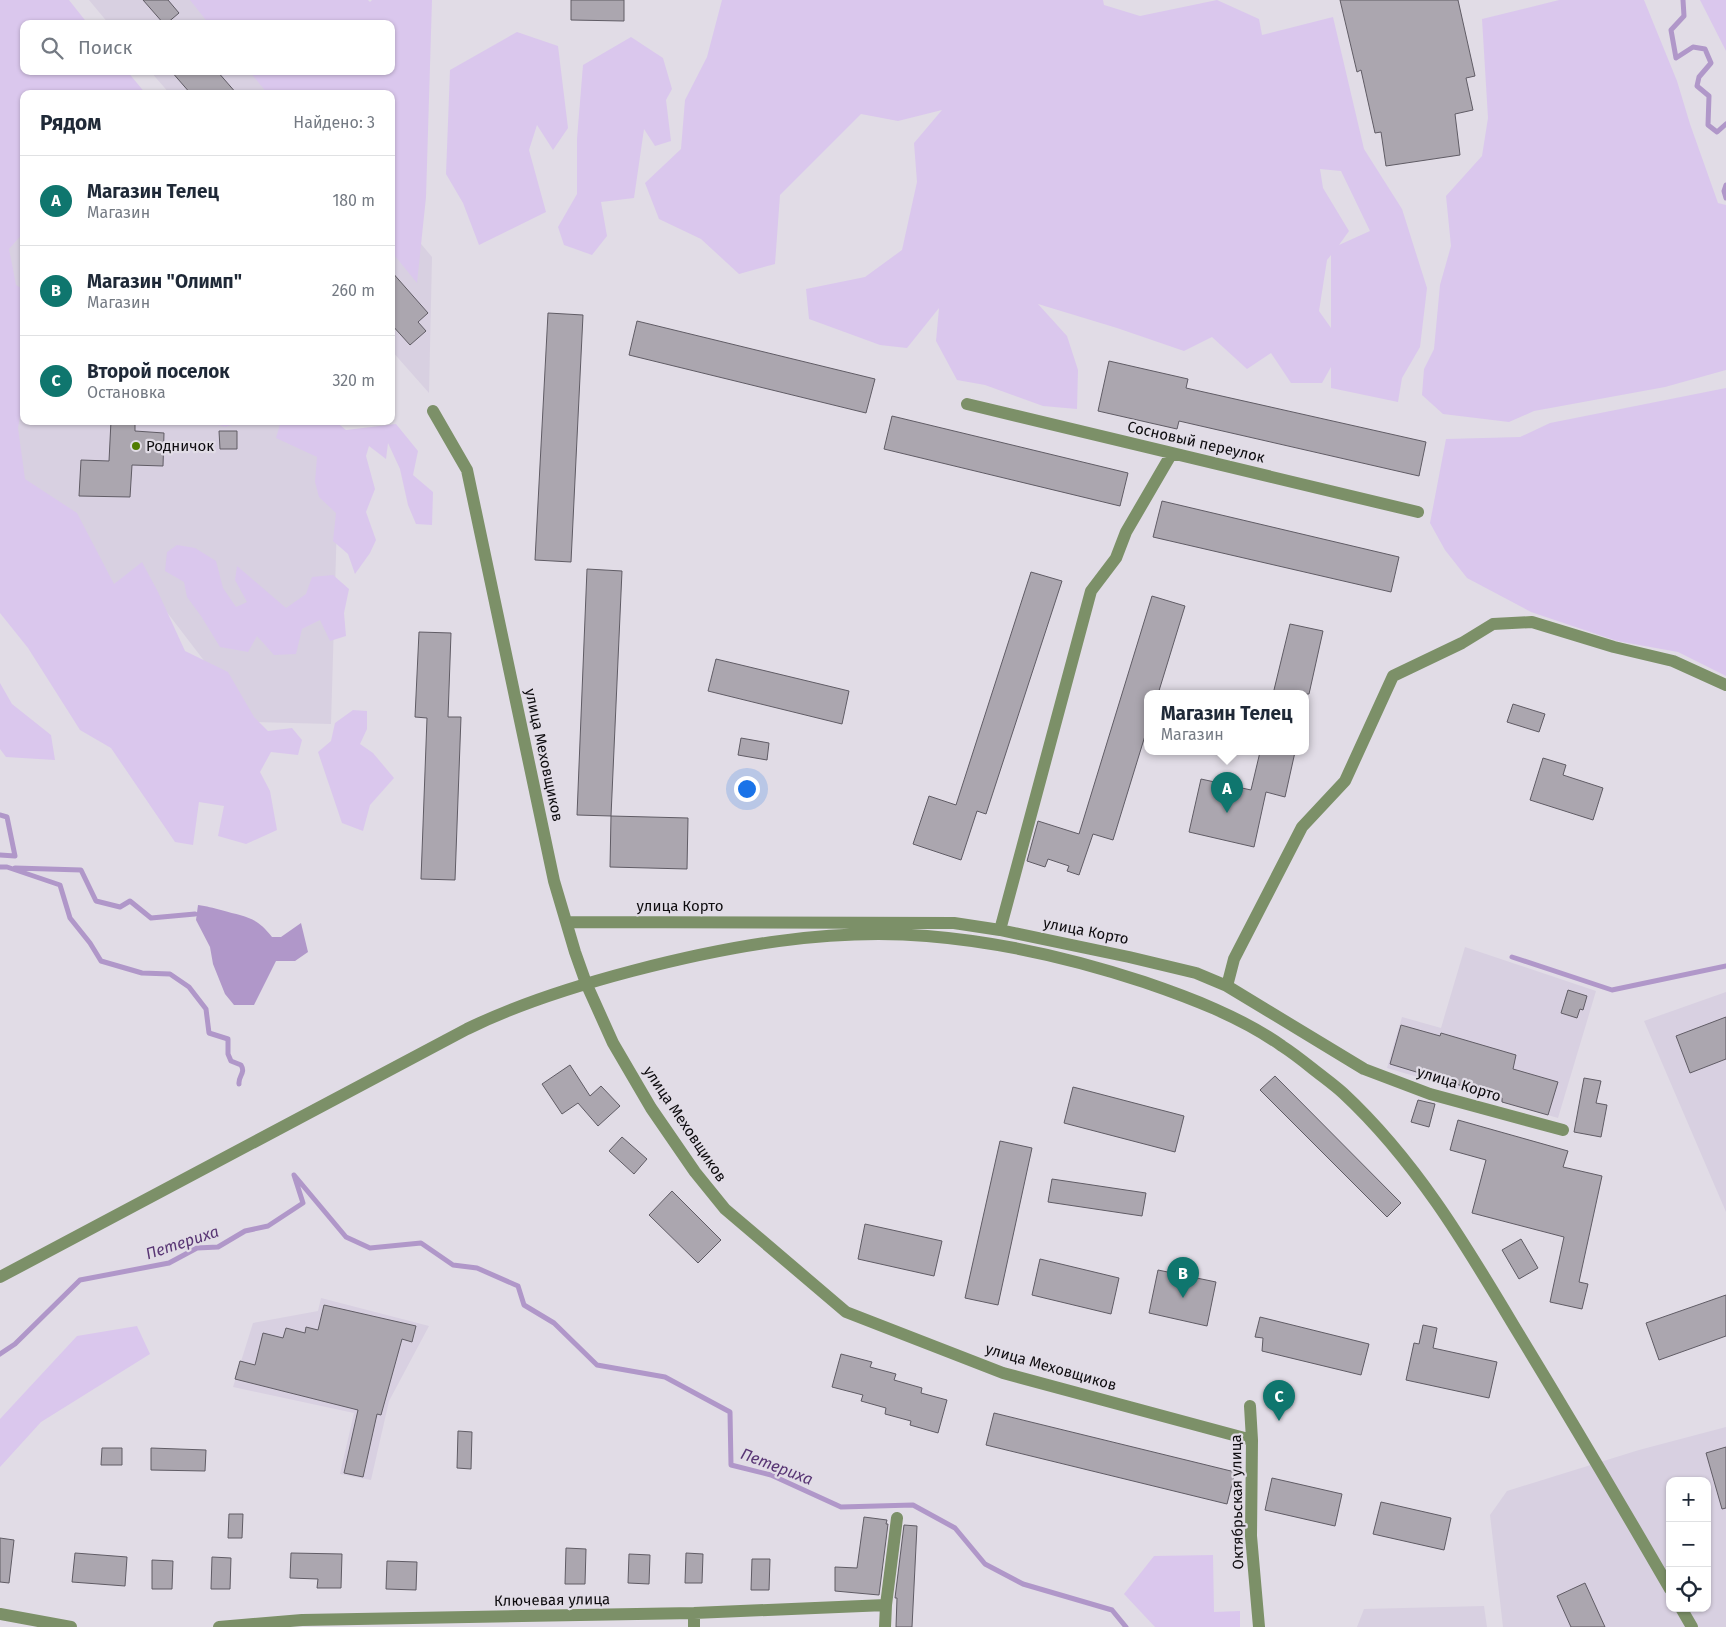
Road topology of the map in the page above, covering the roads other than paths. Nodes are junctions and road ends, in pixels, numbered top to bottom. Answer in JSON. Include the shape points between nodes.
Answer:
{"nodes":[{"id":1,"x":967,"y":404,"type":"dead end"},
{"id":2,"x":433,"y":411,"type":"dead end"},
{"id":3,"x":1172,"y":453,"type":"junction"},
{"id":4,"x":1418,"y":512,"type":"dead end"},
{"id":5,"x":1726,"y":685,"type":"edge"},
{"id":6,"x":567,"y":922,"type":"junction"},
{"id":7,"x":1000,"y":930,"type":"junction"},
{"id":8,"x":586,"y":983,"type":"junction"},
{"id":9,"x":1227,"y":986,"type":"junction"},
{"id":10,"x":1563,"y":1130,"type":"dead end"},
{"id":11,"x":0,"y":1277,"type":"edge"},
{"id":12,"x":1250,"y":1406,"type":"dead end"},
{"id":13,"x":1252,"y":1440,"type":"junction"},
{"id":14,"x":897,"y":1518,"type":"dead end"},
{"id":15,"x":1666,"y":1582,"type":"edge"},
{"id":16,"x":886,"y":1605,"type":"junction"},
{"id":17,"x":1683,"y":1612,"type":"edge"},
{"id":18,"x":0,"y":1614,"type":"edge"},
{"id":19,"x":694,"y":1614,"type":"junction"},
{"id":20,"x":302,"y":1624,"type":"edge"},
{"id":21,"x":71,"y":1627,"type":"edge"},
{"id":22,"x":219,"y":1627,"type":"edge"},
{"id":23,"x":694,"y":1627,"type":"edge"},
{"id":24,"x":885,"y":1627,"type":"edge"},
{"id":25,"x":1259,"y":1627,"type":"edge"},
{"id":26,"x":1692,"y":1627,"type":"edge"}],
"edges":[{"from":1,"to":3,"type":"street","name":"Сосновый переулок"},
{"from":2,"to":6,"type":"street","name":"улица Меховщиков","via":[[467,470],[554,881]]},
{"from":3,"to":4,"type":"street","name":"Сосновый переулок"},
{"from":3,"to":7,"type":"street","via":[[1126,532],[1116,558],[1091,591]]},
{"from":5,"to":9,"type":"street","via":[[1673,661],[1532,622],[1493,624],[1462,643],[1393,676],[1345,781],[1302,827],[1234,959]]},
{"from":6,"to":7,"type":"street","name":"улица Корто","via":[[954,923]]},
{"from":6,"to":8,"type":"street","name":"улица Меховщиков"},
{"from":7,"to":9,"type":"street","name":"улица Корто","via":[[1129,956],[1196,973]]},
{"from":8,"to":11,"type":"street","via":[[526,1003],[467,1029]]},
{"from":8,"to":13,"type":"street","name":"улица Меховщиков","via":[[637,1086],[695,1172],[725,1209],[846,1312],[1004,1373]]},
{"from":8,"to":15,"type":"street","via":[[760,943],[837,936],[925,936],[1056,956],[1194,1000],[1251,1027],[1281,1044],[1340,1090],[1393,1144],[1418,1175],[1469,1251]]},
{"from":9,"to":10,"type":"street","name":"улица Корто","via":[[1364,1069],[1430,1094]]},
{"from":12,"to":13,"type":"street","name":"Октябрьская улица"},
{"from":13,"to":25,"type":"street","name":"Октябрьская улица","via":[[1251,1536]]},
{"from":14,"to":16,"type":"street"},
{"from":16,"to":19,"type":"street","name":"Ключевая улица"},
{"from":16,"to":24,"type":"street"},
{"from":17,"to":26,"type":"street"},
{"from":18,"to":21,"type":"street"},
{"from":19,"to":20,"type":"street","name":"Ключевая улица"},
{"from":19,"to":23,"type":"street"},
{"from":20,"to":22,"type":"street","name":"Ключевая улица"}]}
